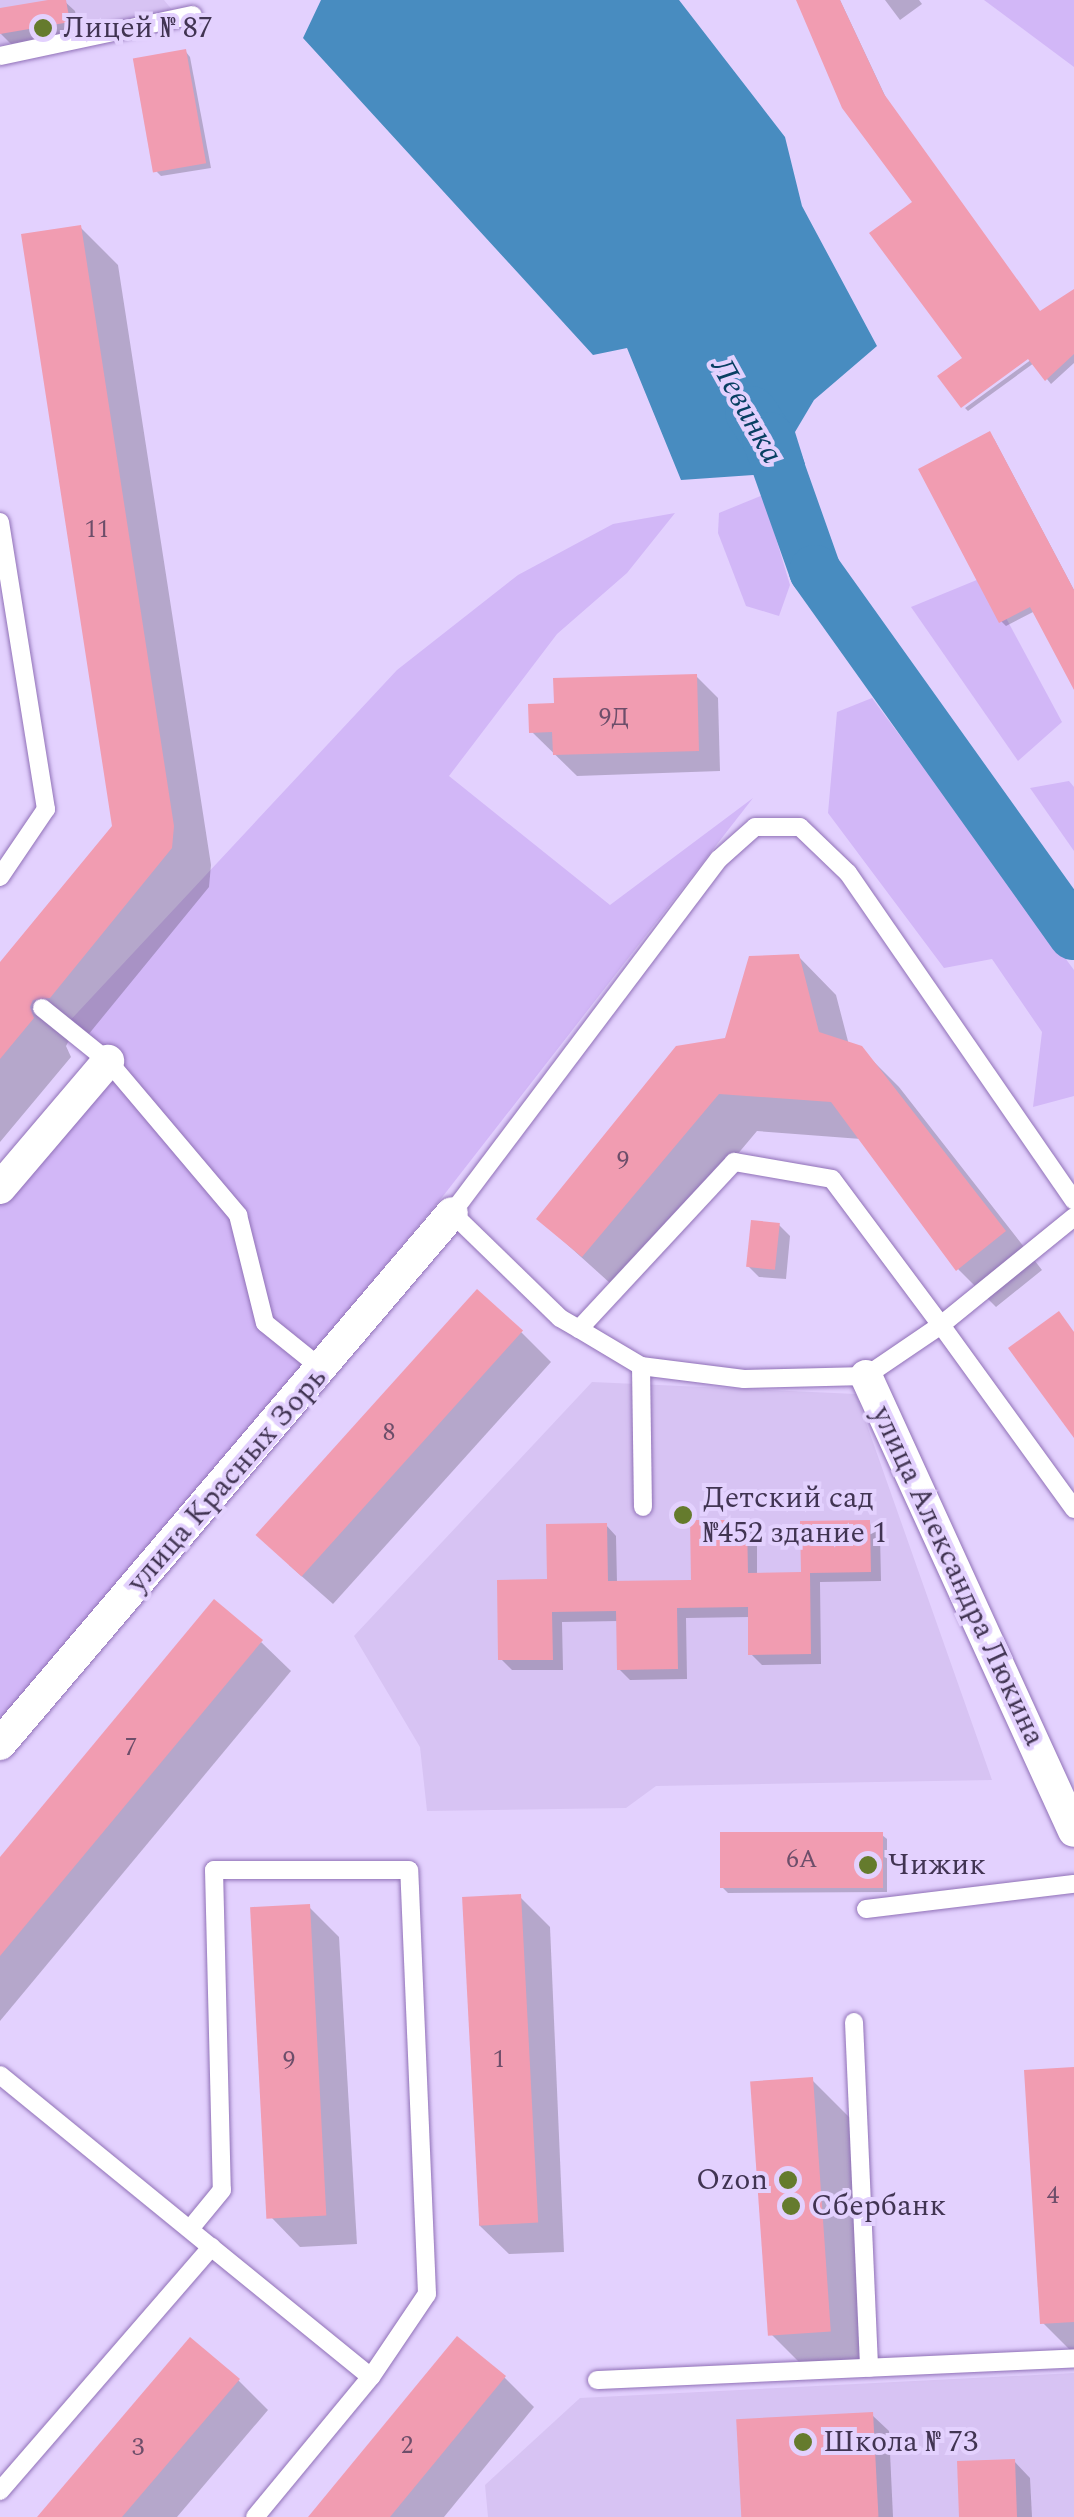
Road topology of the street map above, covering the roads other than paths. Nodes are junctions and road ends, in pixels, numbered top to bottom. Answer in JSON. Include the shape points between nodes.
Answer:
{"nodes":[{"id":1,"x":193,"y":15,"type":"dead end"},
{"id":2,"x":0,"y":56,"type":"edge"},
{"id":3,"x":0,"y":522,"type":"edge"},
{"id":4,"x":0,"y":877,"type":"edge"},
{"id":5,"x":42,"y":1008,"type":"dead end"},
{"id":6,"x":108,"y":1061,"type":"junction"},
{"id":7,"x":0,"y":1188,"type":"edge"},
{"id":8,"x":1074,"y":1201,"type":"edge"},
{"id":9,"x":452,"y":1214,"type":"junction"},
{"id":10,"x":1074,"y":1217,"type":"edge"},
{"id":11,"x":941,"y":1325,"type":"junction"},
{"id":12,"x":579,"y":1329,"type":"junction"},
{"id":13,"x":641,"y":1366,"type":"junction"},
{"id":14,"x":322,"y":1369,"type":"junction"},
{"id":15,"x":866,"y":1376,"type":"junction"},
{"id":16,"x":642,"y":1507,"type":"dead end"},
{"id":17,"x":1074,"y":1508,"type":"edge"},
{"id":18,"x":0,"y":1744,"type":"edge"},
{"id":19,"x":1074,"y":1831,"type":"edge"},
{"id":20,"x":1074,"y":1884,"type":"edge"},
{"id":21,"x":866,"y":1909,"type":"dead end"},
{"id":22,"x":854,"y":2022,"type":"dead end"},
{"id":23,"x":0,"y":2075,"type":"edge"},
{"id":24,"x":190,"y":2229,"type":"junction"},
{"id":25,"x":211,"y":2246,"type":"junction"},
{"id":26,"x":1074,"y":2358,"type":"edge"},
{"id":27,"x":869,"y":2368,"type":"junction"},
{"id":28,"x":371,"y":2376,"type":"junction"},
{"id":29,"x":598,"y":2380,"type":"dead end"},
{"id":30,"x":0,"y":2490,"type":"edge"},
{"id":31,"x":256,"y":2517,"type":"edge"}],
"edges":[{"from":1,"to":2,"type":"lane"},
{"from":3,"to":4,"type":"lane","via":[[46,809]]},
{"from":5,"to":6,"type":"lane"},
{"from":6,"to":7,"type":"street"},
{"from":6,"to":14,"type":"lane","via":[[238,1215],[265,1322]]},
{"from":8,"to":9,"type":"lane","via":[[848,873],[800,828],[755,828],[719,859]]},
{"from":9,"to":12,"type":"lane"},
{"from":9,"to":14,"type":"street","name":"улица Красных Зорь"},
{"from":10,"to":11,"type":"lane"},
{"from":11,"to":12,"type":"lane","via":[[832,1179],[734,1162]]},
{"from":11,"to":15,"type":"lane"},
{"from":11,"to":17,"type":"lane"},
{"from":12,"to":13,"type":"lane"},
{"from":13,"to":15,"type":"lane","via":[[744,1379]]},
{"from":13,"to":16,"type":"lane"},
{"from":14,"to":18,"type":"street","name":"улица Красных Зорь"},
{"from":15,"to":19,"type":"street","name":"улица Александра Люкина"},
{"from":20,"to":21,"type":"lane"},
{"from":22,"to":27,"type":"lane"},
{"from":23,"to":24,"type":"lane"},
{"from":24,"to":25,"type":"lane"},
{"from":24,"to":28,"type":"lane","via":[[222,2190],[214,1870],[409,1870],[427,2294]]},
{"from":25,"to":28,"type":"lane"},
{"from":25,"to":30,"type":"lane"},
{"from":26,"to":27,"type":"lane"},
{"from":27,"to":29,"type":"lane"},
{"from":28,"to":31,"type":"lane"}]}
